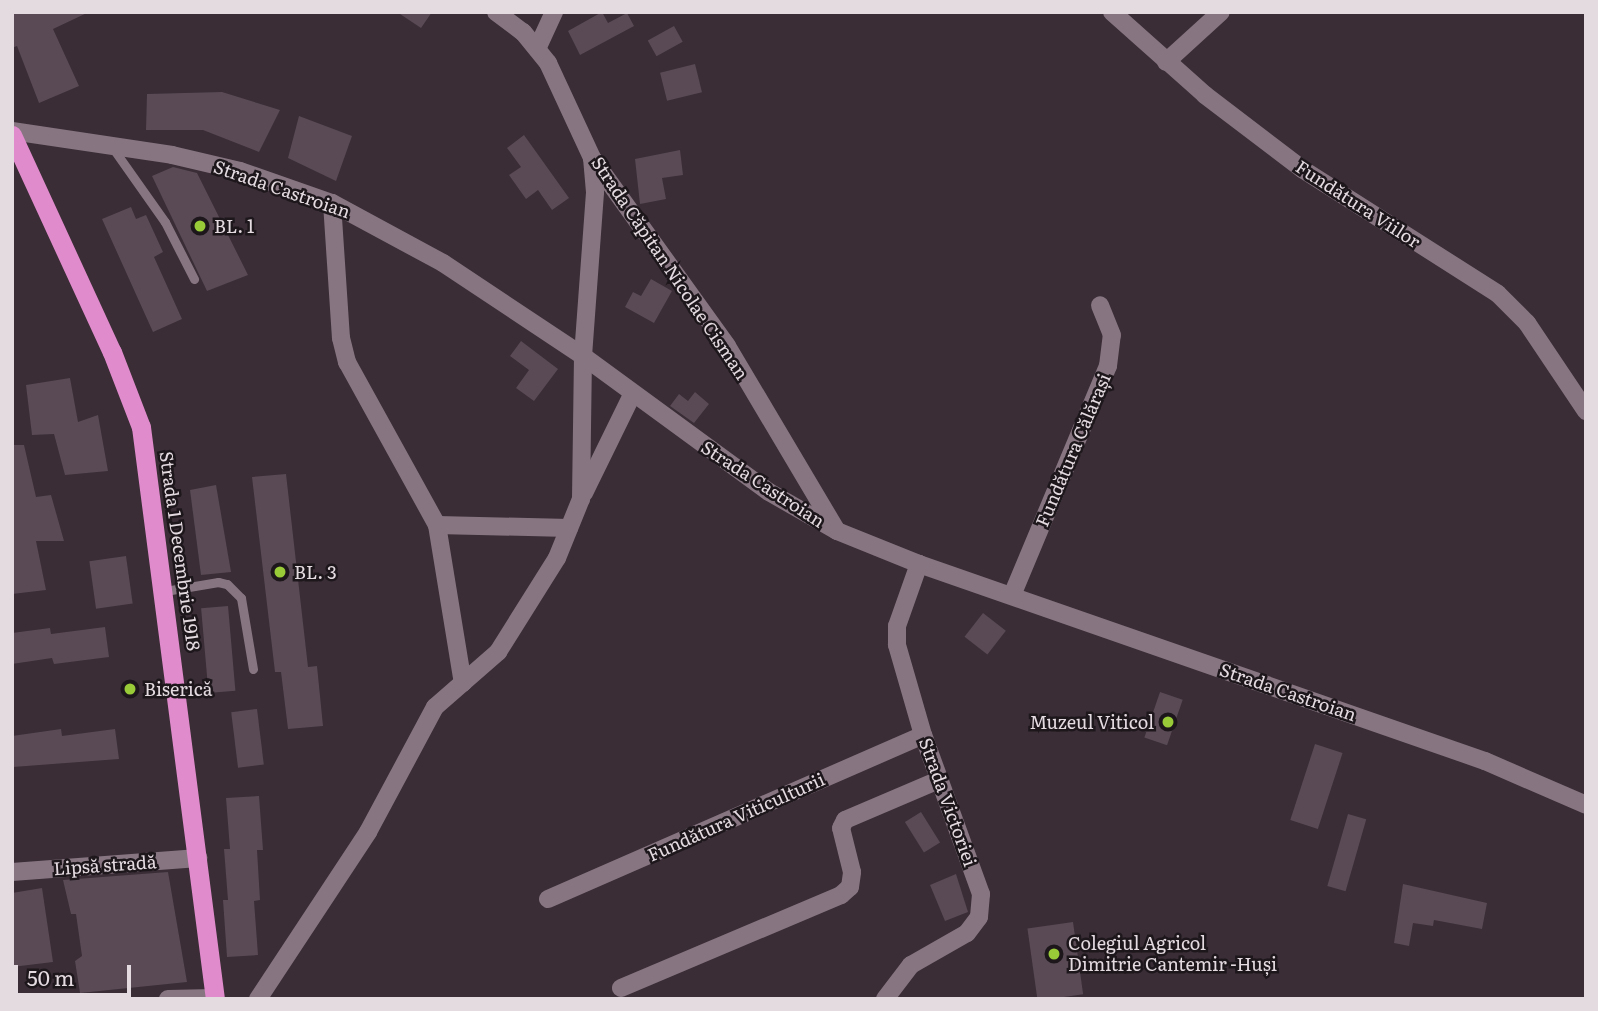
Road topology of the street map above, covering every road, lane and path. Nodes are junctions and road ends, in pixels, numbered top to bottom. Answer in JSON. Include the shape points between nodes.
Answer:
{"nodes":[{"id":1,"x":496,"y":12,"type":"edge"},
{"id":2,"x":554,"y":12,"type":"edge"},
{"id":3,"x":1112,"y":12,"type":"edge"},
{"id":4,"x":1222,"y":12,"type":"edge"},
{"id":5,"x":537,"y":49,"type":"junction"},
{"id":6,"x":1166,"y":62,"type":"junction"},
{"id":7,"x":12,"y":133,"type":"edge"},
{"id":8,"x":112,"y":145,"type":"junction"},
{"id":9,"x":592,"y":158,"type":"junction"},
{"id":10,"x":332,"y":203,"type":"junction"},
{"id":11,"x":194,"y":279,"type":"dead end"},
{"id":12,"x":1100,"y":305,"type":"dead end"},
{"id":13,"x":583,"y":356,"type":"junction"},
{"id":14,"x":633,"y":393,"type":"junction"},
{"id":15,"x":1586,"y":411,"type":"edge"},
{"id":16,"x":580,"y":499,"type":"junction"},
{"id":17,"x":437,"y":525,"type":"junction"},
{"id":18,"x":569,"y":528,"type":"junction"},
{"id":19,"x":837,"y":531,"type":"junction"},
{"id":20,"x":919,"y":564,"type":"junction"},
{"id":21,"x":165,"y":591,"type":"junction"},
{"id":22,"x":1013,"y":593,"type":"junction"},
{"id":23,"x":253,"y":669,"type":"dead end"},
{"id":24,"x":463,"y":683,"type":"junction"},
{"id":25,"x":923,"y":735,"type":"junction"},
{"id":26,"x":939,"y":780,"type":"junction"},
{"id":27,"x":1586,"y":805,"type":"edge"},
{"id":28,"x":198,"y":858,"type":"junction"},
{"id":29,"x":12,"y":872,"type":"edge"},
{"id":30,"x":548,"y":899,"type":"dead end"},
{"id":31,"x":621,"y":988,"type":"dead end"},
{"id":32,"x":215,"y":998,"type":"edge"},
{"id":33,"x":168,"y":999,"type":"edge"},
{"id":34,"x":258,"y":999,"type":"edge"},
{"id":35,"x":885,"y":999,"type":"edge"}],
"edges":[{"from":1,"to":5,"type":"street","name":"Strada Căpitan Nicolae Cisman"},
{"from":2,"to":5,"type":"street"},
{"from":3,"to":6,"type":"street","name":"Fundătura Viilor"},
{"from":4,"to":6,"type":"street"},
{"from":5,"to":9,"type":"street","name":"Strada Căpitan Nicolae Cisman","via":[[560,83]]},
{"from":6,"to":15,"type":"street","name":"Fundătura Viilor","via":[[1302,169],[1498,293],[1527,323]]},
{"from":7,"to":8,"type":"street","name":"Strada Castroian"},
{"from":7,"to":21,"type":"highway","name":"Strada 1 Decembrie 1918","via":[[130,393],[148,467]]},
{"from":8,"to":10,"type":"street","name":"Strada Castroian","via":[[240,172]]},
{"from":8,"to":11,"type":"lane","via":[[165,222]]},
{"from":9,"to":13,"type":"street","via":[[595,192]]},
{"from":9,"to":19,"type":"street","name":"Strada Căpitan Nicolae Cisman","via":[[727,346]]},
{"from":10,"to":13,"type":"street","name":"Strada Castroian","via":[[443,263]]},
{"from":10,"to":17,"type":"street","via":[[341,338],[347,362]]},
{"from":12,"to":22,"type":"street","name":"Fundătura Călărași","via":[[1112,335],[1108,366]]},
{"from":13,"to":14,"type":"street","name":"Strada Castroian"},
{"from":13,"to":16,"type":"street"},
{"from":14,"to":16,"type":"street"},
{"from":14,"to":19,"type":"street","name":"Strada Castroian","via":[[769,492]]},
{"from":16,"to":18,"type":"street"},
{"from":17,"to":18,"type":"street"},
{"from":17,"to":24,"type":"street"},
{"from":18,"to":24,"type":"street","via":[[557,558],[511,635]]},
{"from":19,"to":20,"type":"street","name":"Strada Castroian"},
{"from":20,"to":22,"type":"street","name":"Strada Castroian"},
{"from":20,"to":25,"type":"street","name":"Strada Victoriei","via":[[897,626],[897,645]]},
{"from":21,"to":23,"type":"lane","via":[[227,584],[241,598]]},
{"from":21,"to":28,"type":"highway","name":"Strada 1 Decembrie 1918"},
{"from":22,"to":27,"type":"street","name":"Strada Castroian","via":[[1485,761]]},
{"from":24,"to":34,"type":"street","via":[[424,725],[368,832]]},
{"from":25,"to":26,"type":"street","name":"Strada Victoriei"},
{"from":25,"to":30,"type":"street","name":"Fundătura Viticulturii"},
{"from":26,"to":31,"type":"street","via":[[845,820],[841,828],[852,872],[850,887],[841,895]]},
{"from":26,"to":35,"type":"street","name":"Strada Victoriei","via":[[981,894],[979,917],[967,933],[911,965]]},
{"from":28,"to":29,"type":"street","name":"Lipsă stradă"},
{"from":28,"to":32,"type":"highway","name":"Strada 1 Decembrie 1918"},
{"from":32,"to":33,"type":"street"}]}
